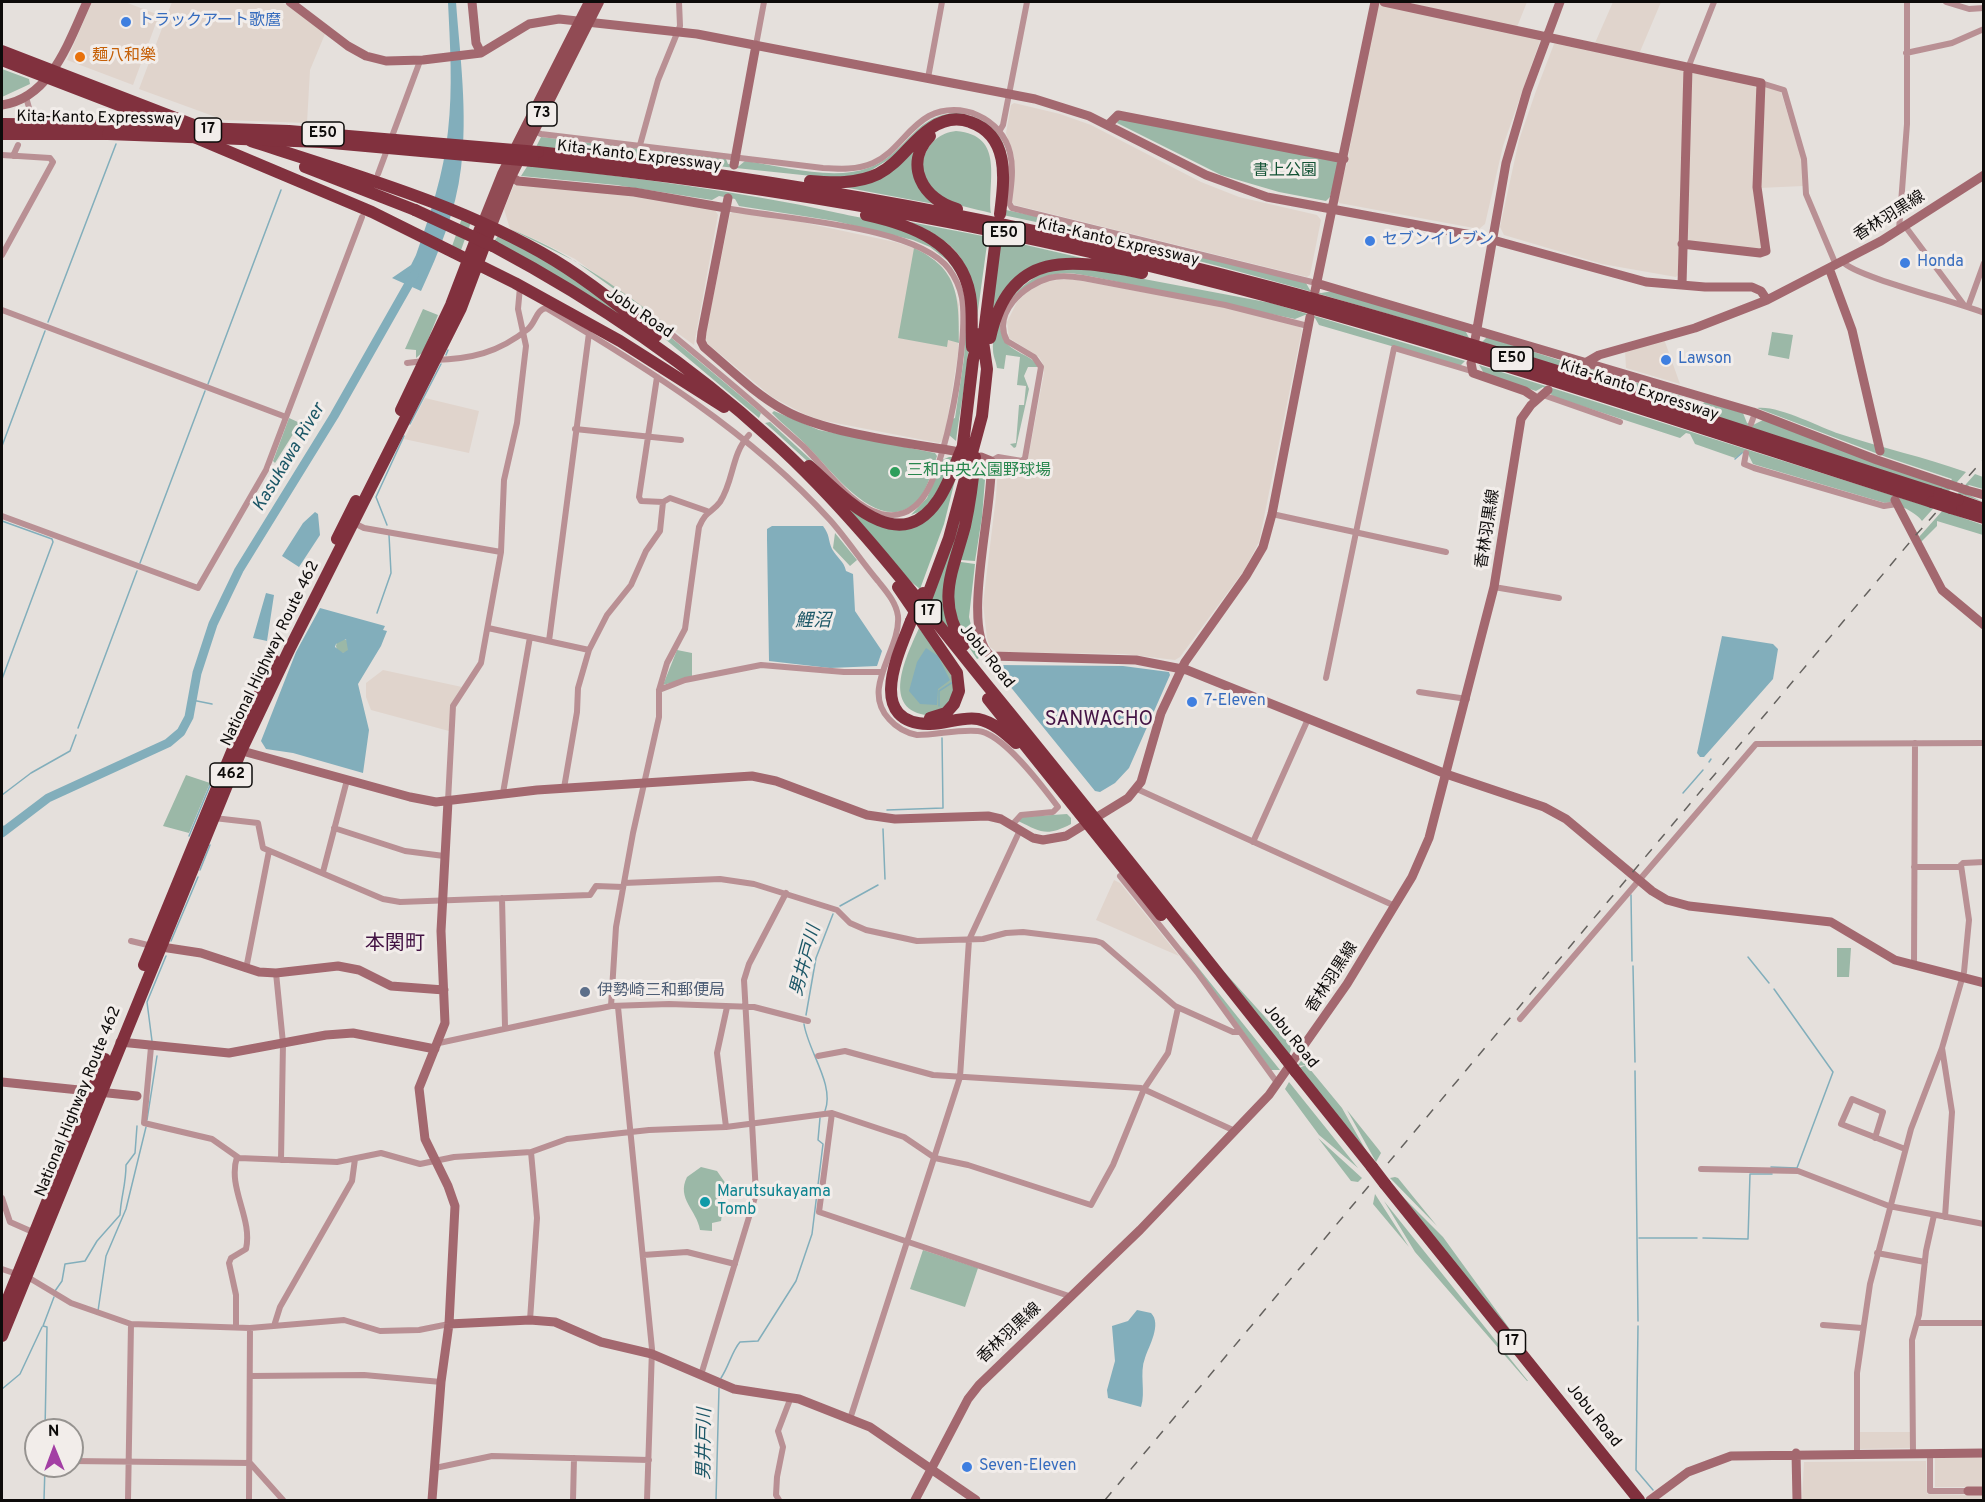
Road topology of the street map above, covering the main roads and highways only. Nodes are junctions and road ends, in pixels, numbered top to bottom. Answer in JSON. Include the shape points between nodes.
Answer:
{"nodes":[{"id":1,"x":589,"y":2,"type":"edge"},
{"id":2,"x":599,"y":2,"type":"edge"},
{"id":3,"x":584,"y":21,"type":"junction"},
{"id":4,"x":2,"y":51,"type":"edge"},
{"id":5,"x":2,"y":60,"type":"edge"},
{"id":6,"x":50,"y":74,"type":"junction"},
{"id":7,"x":2,"y":124,"type":"edge"},
{"id":8,"x":168,"y":124,"type":"junction"},
{"id":9,"x":108,"y":130,"type":"junction"},
{"id":10,"x":2,"y":134,"type":"edge"},
{"id":11,"x":536,"y":156,"type":"junction"},
{"id":12,"x":669,"y":167,"type":"junction"},
{"id":13,"x":741,"y":187,"type":"junction"},
{"id":14,"x":415,"y":208,"type":"junction"},
{"id":15,"x":487,"y":226,"type":"junction"},
{"id":16,"x":1080,"y":240,"type":"junction"},
{"id":17,"x":492,"y":249,"type":"junction"},
{"id":18,"x":474,"y":262,"type":"junction"},
{"id":19,"x":1264,"y":295,"type":"junction"},
{"id":20,"x":973,"y":360,"type":"junction"},
{"id":21,"x":987,"y":361,"type":"junction"},
{"id":22,"x":700,"y":378,"type":"junction"},
{"id":23,"x":721,"y":390,"type":"junction"},
{"id":24,"x":724,"y":407,"type":"junction"},
{"id":25,"x":738,"y":409,"type":"junction"},
{"id":26,"x":977,"y":441,"type":"junction"},
{"id":27,"x":958,"y":449,"type":"junction"},
{"id":28,"x":1936,"y":498,"type":"junction"},
{"id":29,"x":1954,"y":504,"type":"junction"},
{"id":30,"x":1983,"y":509,"type":"edge"},
{"id":31,"x":1983,"y":518,"type":"edge"},
{"id":32,"x":898,"y":587,"type":"junction"},
{"id":33,"x":925,"y":595,"type":"junction"},
{"id":34,"x":913,"y":623,"type":"junction"},
{"id":35,"x":1006,"y":708,"type":"junction"},
{"id":36,"x":237,"y":750,"type":"junction"},
{"id":37,"x":1058,"y":787,"type":"junction"},
{"id":38,"x":1091,"y":822,"type":"junction"},
{"id":39,"x":157,"y":947,"type":"junction"},
{"id":40,"x":1284,"y":1062,"type":"junction"},
{"id":41,"x":96,"y":1092,"type":"junction"},
{"id":42,"x":1382,"y":1186,"type":"junction"},
{"id":43,"x":22,"y":1275,"type":"junction"},
{"id":44,"x":2,"y":1313,"type":"edge"},
{"id":45,"x":2,"y":1336,"type":"edge"},
{"id":46,"x":1629,"y":1500,"type":"edge"},
{"id":47,"x":1639,"y":1500,"type":"edge"}],
"edges":[{"from":1,"to":3,"type":"main road","number":"73"},
{"from":2,"to":3,"type":"main road","number":"73"},
{"from":3,"to":15,"type":"main road","number":"73"},
{"from":3,"to":15,"type":"main road","number":"73","via":[[496,186]]},
{"from":4,"to":6,"type":"highway","name":"Jobu Road","number":"17"},
{"from":5,"to":6,"type":"highway","name":"Jobu Road","number":"17"},
{"from":6,"to":8,"type":"highway","name":"Jobu Road","number":"17"},
{"from":6,"to":14,"type":"highway","name":"Jobu Road","number":"17"},
{"from":7,"to":9,"type":"highway","name":"Kita-Kanto Expressway","number":"E50"},
{"from":8,"to":14,"type":"highway","name":"Jobu Road","number":"17","via":[[319,179]]},
{"from":8,"to":18,"type":"highway"},
{"from":9,"to":10,"type":"highway","name":"Kita-Kanto Expressway","number":"E50"},
{"from":9,"to":11,"type":"highway","name":"Kita-Kanto Expressway","number":"E50","bridge":true,"via":[[289,131]]},
{"from":11,"to":12,"type":"highway","name":"Kita-Kanto Expressway","number":"E50"},
{"from":11,"to":13,"type":"highway","name":"Kita-Kanto Expressway","number":"E50"},
{"from":12,"to":16,"type":"highway","name":"Kita-Kanto Expressway","number":"E50","via":[[875,199]]},
{"from":12,"to":16,"type":"highway","via":[[823,182],[853,181],[888,168],[932,127],[961,120],[983,129],[998,147],[1003,164],[997,214],[998,167],[990,143],[977,131],[962,125],[936,131],[920,149],[916,166],[920,182],[934,198],[952,208]]},
{"from":13,"to":19,"type":"highway","name":"Kita-Kanto Expressway","number":"E50","via":[[976,228]]},
{"from":13,"to":20,"type":"highway","via":[[890,221],[922,232],[938,243],[955,259],[968,287]]},
{"from":14,"to":15,"type":"highway","via":[[459,214]]},
{"from":14,"to":17,"type":"highway","name":"Jobu Road","number":"17"},
{"from":15,"to":18,"type":"highway","name":"National Highway Route 462","number":"462"},
{"from":15,"to":23,"type":"highway","via":[[537,250],[586,281]]},
{"from":16,"to":28,"type":"highway","name":"Kita-Kanto Expressway","number":"E50","via":[[1355,311]]},
{"from":17,"to":22,"type":"highway","name":"Jobu Road","number":"17","via":[[606,310]]},
{"from":17,"to":24,"type":"highway","name":"Jobu Road","number":"17","via":[[627,334]]},
{"from":18,"to":24,"type":"highway","via":[[620,340]]},
{"from":18,"to":36,"type":"highway","name":"National Highway Route 462","number":"462","via":[[430,360]]},
{"from":19,"to":21,"type":"highway","via":[[1094,264],[1054,264],[1026,276],[1004,300],[993,326]]},
{"from":19,"to":28,"type":"highway","name":"Kita-Kanto Expressway","number":"E50"},
{"from":20,"to":21,"type":"highway","via":[[994,238],[983,341]]},
{"from":20,"to":27,"type":"highway"},
{"from":21,"to":26,"type":"highway"},
{"from":22,"to":23,"type":"highway"},
{"from":22,"to":25,"type":"highway","name":"Jobu Road","number":"17"},
{"from":23,"to":25,"type":"highway"},
{"from":23,"to":27,"type":"highway","via":[[855,508],[884,523],[907,523],[932,508],[943,492]]},
{"from":24,"to":32,"type":"highway","name":"Jobu Road","number":"17","via":[[821,498]]},
{"from":25,"to":35,"type":"highway","name":"Jobu Road","number":"17","via":[[842,510]]},
{"from":26,"to":33,"type":"highway","via":[[949,538]]},
{"from":26,"to":35,"type":"highway","via":[[969,506],[949,577],[948,605],[958,636]]},
{"from":27,"to":33,"type":"highway","via":[[961,468],[950,518]]},
{"from":28,"to":29,"type":"highway","name":"Kita-Kanto Expressway","number":"E50","bridge":true},
{"from":29,"to":30,"type":"highway","name":"Kita-Kanto Expressway","number":"E50"},
{"from":29,"to":31,"type":"highway","name":"Kita-Kanto Expressway","number":"E50"},
{"from":32,"to":34,"type":"highway","via":[[957,673],[958,698],[946,713],[934,718],[912,715],[903,708],[896,693],[898,667]]},
{"from":32,"to":37,"type":"highway","name":"Jobu Road","number":"17"},
{"from":33,"to":34,"type":"highway","bridge":true},
{"from":34,"to":37,"type":"highway","via":[[891,677],[890,696],[898,711],[920,724],[972,718],[992,724]]},
{"from":35,"to":38,"type":"highway","name":"Jobu Road","number":"17"},
{"from":36,"to":39,"type":"highway","name":"National Highway Route 462","number":"462"},
{"from":36,"to":39,"type":"highway","name":"National Highway Route 462","number":"462","via":[[213,818]]},
{"from":37,"to":38,"type":"highway","name":"Jobu Road","number":"17"},
{"from":38,"to":40,"type":"highway","name":"Jobu Road","number":"17"},
{"from":38,"to":40,"type":"highway","name":"Jobu Road","number":"17","via":[[1134,888]]},
{"from":39,"to":41,"type":"highway","name":"National Highway Route 462","number":"462"},
{"from":39,"to":41,"type":"highway","name":"National Highway Route 462","number":"462"},
{"from":40,"to":42,"type":"highway","name":"Jobu Road","number":"17","bridge":true},
{"from":41,"to":43,"type":"highway","name":"National Highway Route 462","number":"462"},
{"from":41,"to":43,"type":"highway","name":"National Highway Route 462","number":"462","via":[[35,1233]]},
{"from":42,"to":46,"type":"highway","name":"Jobu Road","number":"17"},
{"from":42,"to":47,"type":"highway","name":"Jobu Road","number":"17"},
{"from":43,"to":44,"type":"highway","name":"National Highway Route 462","number":"462"},
{"from":43,"to":45,"type":"highway","name":"National Highway Route 462","number":"462"}]}
